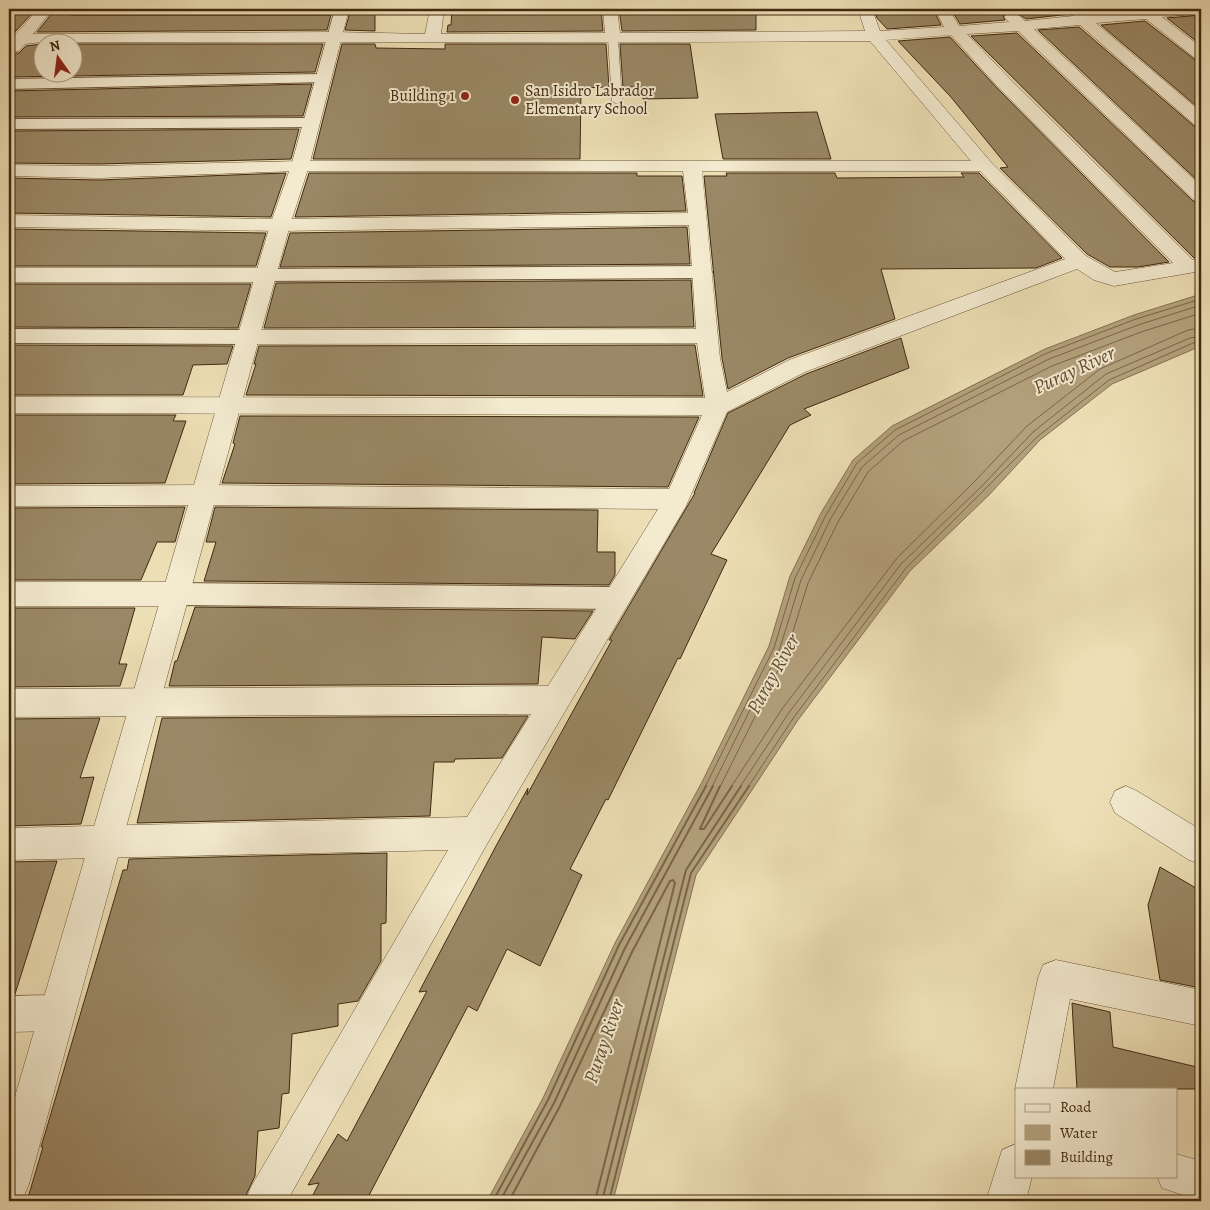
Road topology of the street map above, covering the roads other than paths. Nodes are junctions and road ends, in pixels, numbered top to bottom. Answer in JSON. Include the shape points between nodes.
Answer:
{"nodes":[{"id":1,"x":46,"y":9,"type":"edge"},
{"id":2,"x":71,"y":9,"type":"edge"},
{"id":3,"x":342,"y":9,"type":"edge"},
{"id":4,"x":437,"y":9,"type":"edge"},
{"id":5,"x":610,"y":9,"type":"edge"},
{"id":6,"x":865,"y":9,"type":"edge"},
{"id":7,"x":942,"y":9,"type":"edge"},
{"id":8,"x":1009,"y":9,"type":"edge"},
{"id":9,"x":1201,"y":9,"type":"edge"},
{"id":10,"x":1147,"y":11,"type":"edge"},
{"id":11,"x":1079,"y":15,"type":"edge"},
{"id":12,"x":1020,"y":26,"type":"junction"},
{"id":13,"x":954,"y":30,"type":"junction"},
{"id":14,"x":874,"y":36,"type":"junction"},
{"id":15,"x":333,"y":37,"type":"junction"},
{"id":16,"x":613,"y":38,"type":"junction"},
{"id":17,"x":14,"y":39,"type":"edge"},
{"id":18,"x":432,"y":39,"type":"junction"},
{"id":19,"x":9,"y":54,"type":"edge"},
{"id":20,"x":1201,"y":55,"type":"edge"},
{"id":21,"x":322,"y":79,"type":"junction"},
{"id":22,"x":9,"y":84,"type":"edge"},
{"id":23,"x":617,"y":101,"type":"dead end"},
{"id":24,"x":1201,"y":121,"type":"edge"},
{"id":25,"x":310,"y":123,"type":"junction"},
{"id":26,"x":9,"y":124,"type":"edge"},
{"id":27,"x":300,"y":166,"type":"junction"},
{"id":28,"x":692,"y":166,"type":"junction"},
{"id":29,"x":985,"y":166,"type":"junction"},
{"id":30,"x":9,"y":170,"type":"edge"},
{"id":31,"x":1201,"y":196,"type":"edge"},
{"id":32,"x":698,"y":219,"type":"junction"},
{"id":33,"x":9,"y":221,"type":"edge"},
{"id":34,"x":280,"y":225,"type":"junction"},
{"id":35,"x":1079,"y":261,"type":"junction"},
{"id":36,"x":1195,"y":266,"type":"edge"},
{"id":37,"x":702,"y":272,"type":"junction"},
{"id":38,"x":9,"y":275,"type":"edge"},
{"id":39,"x":266,"y":275,"type":"junction"},
{"id":40,"x":9,"y":336,"type":"edge"},
{"id":41,"x":707,"y":336,"type":"junction"},
{"id":42,"x":249,"y":337,"type":"junction"},
{"id":43,"x":230,"y":404,"type":"junction"},
{"id":44,"x":9,"y":405,"type":"edge"},
{"id":45,"x":718,"y":407,"type":"junction"},
{"id":46,"x":204,"y":495,"type":"junction"},
{"id":47,"x":9,"y":496,"type":"edge"},
{"id":48,"x":678,"y":499,"type":"junction"},
{"id":49,"x":9,"y":594,"type":"edge"},
{"id":50,"x":176,"y":594,"type":"junction"},
{"id":51,"x":617,"y":598,"type":"junction"},
{"id":52,"x":556,"y":700,"type":"junction"},
{"id":53,"x":145,"y":703,"type":"junction"},
{"id":54,"x":9,"y":704,"type":"edge"},
{"id":55,"x":1126,"y":802,"type":"dead end"},
{"id":56,"x":476,"y":833,"type":"junction"},
{"id":57,"x":106,"y":842,"type":"junction"},
{"id":58,"x":9,"y":844,"type":"edge"},
{"id":59,"x":1201,"y":848,"type":"edge"},
{"id":60,"x":1201,"y":1008,"type":"edge"},
{"id":61,"x":57,"y":1013,"type":"junction"},
{"id":62,"x":9,"y":1014,"type":"edge"},
{"id":63,"x":1034,"y":1088,"type":"edge"},
{"id":64,"x":1015,"y":1168,"type":"edge"},
{"id":65,"x":1178,"y":1174,"type":"edge"},
{"id":66,"x":1201,"y":1180,"type":"edge"},
{"id":67,"x":9,"y":1184,"type":"edge"},
{"id":68,"x":265,"y":1201,"type":"edge"},
{"id":69,"x":1006,"y":1201,"type":"edge"}],
"edges":[{"from":1,"to":17,"type":"street"},
{"from":2,"to":3,"type":"street"},
{"from":3,"to":15,"type":"street"},
{"from":4,"to":18,"type":"street"},
{"from":5,"to":16,"type":"street"},
{"from":6,"to":14,"type":"street"},
{"from":7,"to":13,"type":"street"},
{"from":8,"to":12,"type":"street"},
{"from":9,"to":10,"type":"street"},
{"from":10,"to":11,"type":"street"},
{"from":10,"to":20,"type":"street"},
{"from":11,"to":12,"type":"street"},
{"from":11,"to":24,"type":"street"},
{"from":12,"to":13,"type":"street"},
{"from":12,"to":31,"type":"street"},
{"from":13,"to":14,"type":"street"},
{"from":13,"to":36,"type":"street","via":[[1004,83]]},
{"from":14,"to":16,"type":"street"},
{"from":14,"to":29,"type":"street"},
{"from":15,"to":17,"type":"street"},
{"from":15,"to":18,"type":"street"},
{"from":15,"to":21,"type":"street"},
{"from":16,"to":18,"type":"street"},
{"from":16,"to":23,"type":"lane"},
{"from":17,"to":19,"type":"street"},
{"from":21,"to":22,"type":"street"},
{"from":21,"to":25,"type":"street"},
{"from":25,"to":26,"type":"street"},
{"from":25,"to":27,"type":"street"},
{"from":27,"to":28,"type":"street"},
{"from":27,"to":30,"type":"street","via":[[99,172]]},
{"from":27,"to":34,"type":"street"},
{"from":28,"to":29,"type":"street"},
{"from":28,"to":32,"type":"street"},
{"from":29,"to":35,"type":"street"},
{"from":32,"to":34,"type":"street"},
{"from":32,"to":37,"type":"street"},
{"from":33,"to":34,"type":"street"},
{"from":34,"to":39,"type":"street"},
{"from":35,"to":36,"type":"street","via":[[1100,275],[1114,279]]},
{"from":35,"to":45,"type":"street","via":[[797,366]]},
{"from":37,"to":39,"type":"street"},
{"from":37,"to":41,"type":"street"},
{"from":38,"to":39,"type":"street"},
{"from":39,"to":42,"type":"street"},
{"from":40,"to":42,"type":"street"},
{"from":41,"to":42,"type":"street"},
{"from":41,"to":45,"type":"street"},
{"from":42,"to":43,"type":"street"},
{"from":43,"to":44,"type":"street"},
{"from":43,"to":45,"type":"street"},
{"from":43,"to":46,"type":"street"},
{"from":45,"to":48,"type":"street"},
{"from":46,"to":47,"type":"street"},
{"from":46,"to":48,"type":"street"},
{"from":46,"to":50,"type":"street"},
{"from":48,"to":51,"type":"street"},
{"from":49,"to":50,"type":"street"},
{"from":50,"to":51,"type":"street"},
{"from":50,"to":53,"type":"street"},
{"from":51,"to":52,"type":"street"},
{"from":52,"to":53,"type":"street"},
{"from":52,"to":56,"type":"street"},
{"from":53,"to":54,"type":"street"},
{"from":53,"to":57,"type":"street"},
{"from":55,"to":59,"type":"street"},
{"from":56,"to":57,"type":"street"},
{"from":56,"to":68,"type":"street"},
{"from":57,"to":58,"type":"street"},
{"from":57,"to":61,"type":"street"},
{"from":60,"to":63,"type":"street","via":[[1056,978]]},
{"from":61,"to":62,"type":"street"},
{"from":61,"to":67,"type":"street"},
{"from":64,"to":69,"type":"street"},
{"from":65,"to":66,"type":"street"}]}
